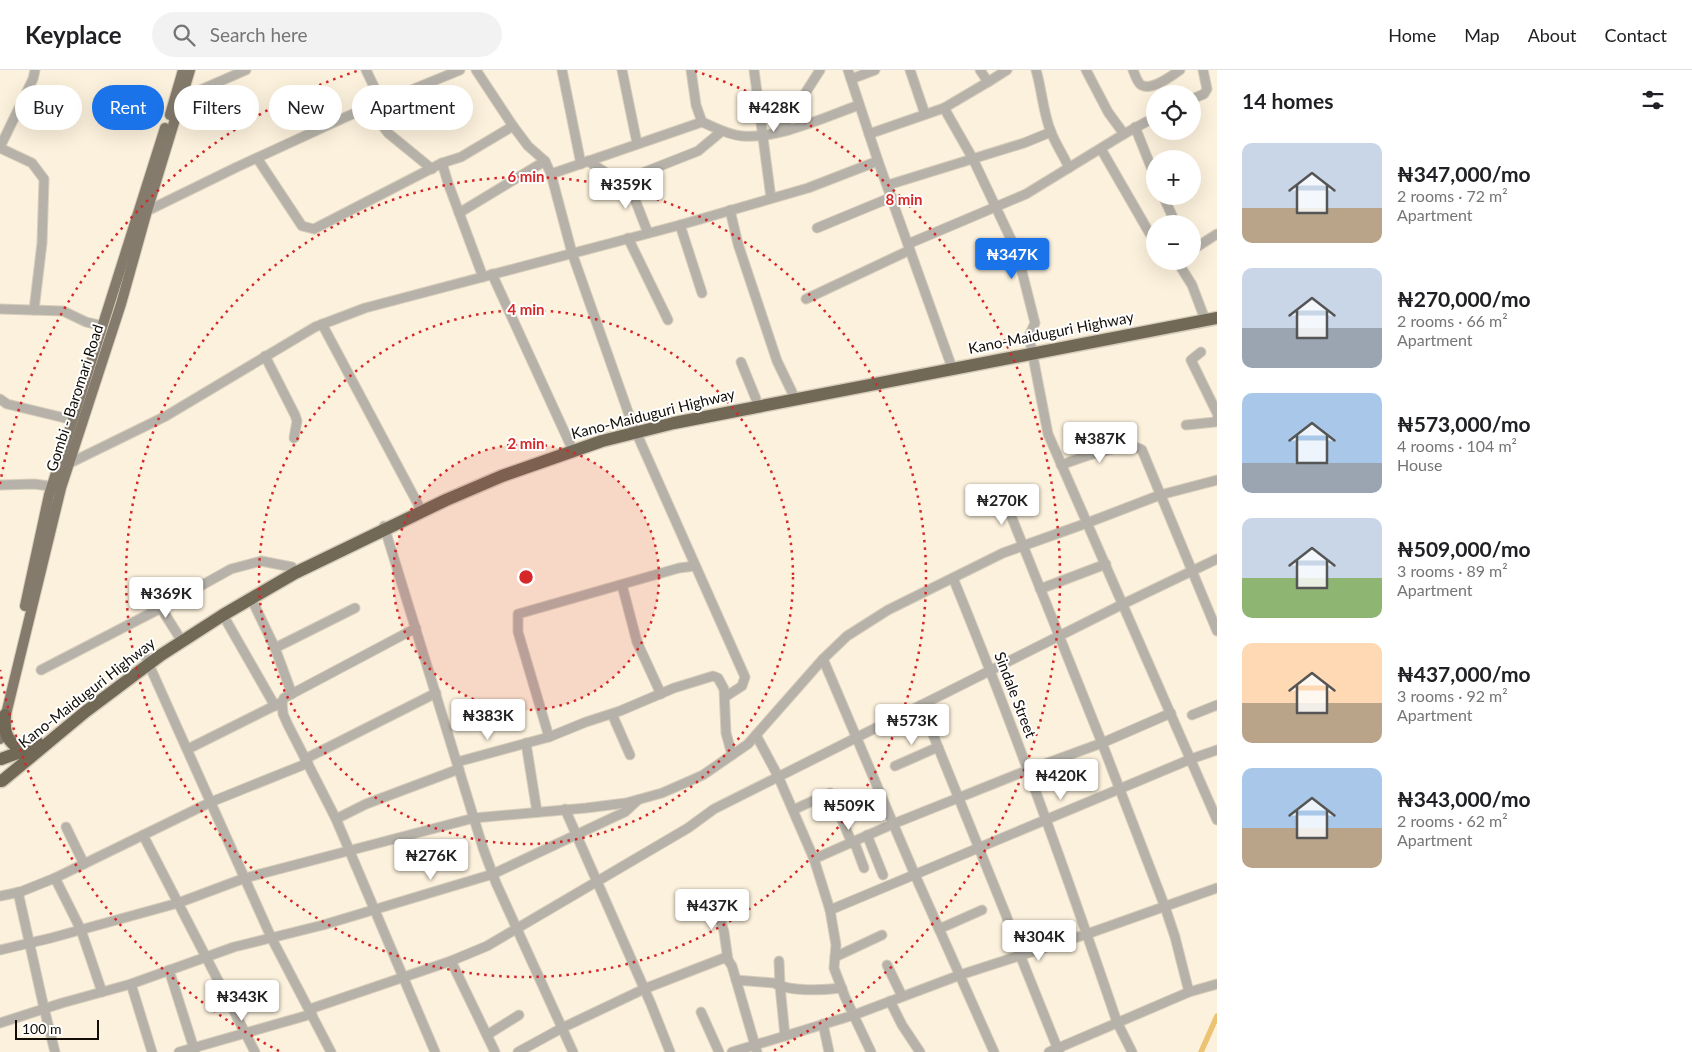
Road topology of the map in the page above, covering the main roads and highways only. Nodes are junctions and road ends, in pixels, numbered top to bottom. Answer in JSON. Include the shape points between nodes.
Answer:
{"nodes":[{"id":1,"x":183,"y":70,"type":"edge"},
{"id":2,"x":190,"y":70,"type":"edge"},
{"id":3,"x":171,"y":122,"type":"junction"},
{"id":4,"x":1217,"y":311,"type":"edge"},
{"id":5,"x":1217,"y":318,"type":"edge"},
{"id":6,"x":1032,"y":350,"type":"junction"},
{"id":7,"x":635,"y":429,"type":"junction"},
{"id":8,"x":65,"y":461,"type":"junction"},
{"id":9,"x":384,"y":527,"type":"junction"},
{"id":10,"x":147,"y":661,"type":"junction"},
{"id":11,"x":2,"y":711,"type":"edge"},
{"id":12,"x":0,"y":739,"type":"edge"},
{"id":13,"x":31,"y":747,"type":"junction"},
{"id":14,"x":1,"y":759,"type":"edge"},
{"id":15,"x":1,"y":782,"type":"edge"}],
"edges":[{"from":1,"to":3,"type":"main road","name":"Gombi - Baromari Road"},
{"from":2,"to":3,"type":"main road","name":"Gombi - Baromari Road"},
{"from":3,"to":8,"type":"main road","name":"Gombi - Baromari Road","via":[[121,304]]},
{"from":3,"to":8,"type":"main road","name":"Gombi - Baromari Road","via":[[73,420]]},
{"from":4,"to":6,"type":"highway","name":"Kano-Maiduguri Highway"},
{"from":5,"to":6,"type":"highway","name":"Kano-Maiduguri Highway"},
{"from":6,"to":7,"type":"highway","name":"Kano-Maiduguri Highway"},
{"from":6,"to":7,"type":"highway","name":"Kano-Maiduguri Highway","via":[[950,362],[756,399]]},
{"from":7,"to":9,"type":"highway","name":"Kano-Maiduguri Highway","via":[[502,476]]},
{"from":7,"to":9,"type":"highway","name":"Kano-Maiduguri Highway","via":[[570,444],[500,470],[419,506]]},
{"from":8,"to":11,"type":"main road","name":"Gombi - Baromari Road"},
{"from":9,"to":10,"type":"highway","name":"Kano-Maiduguri Highway","via":[[295,573]]},
{"from":9,"to":10,"type":"highway","name":"Kano-Maiduguri Highway","via":[[292,567],[178,635]]},
{"from":10,"to":13,"type":"highway","name":"Kano-Maiduguri Highway"},
{"from":10,"to":15,"type":"highway","name":"Kano-Maiduguri Highway"},
{"from":11,"to":12,"type":"main road","name":"Gombi - Baromari Road"},
{"from":11,"to":13,"type":"highway","via":[[10,742],[21,748]]},
{"from":13,"to":14,"type":"highway","name":"Kano-Maiduguri Highway"},
{"from":14,"to":15,"type":"highway","via":[[5,769]]}]}
